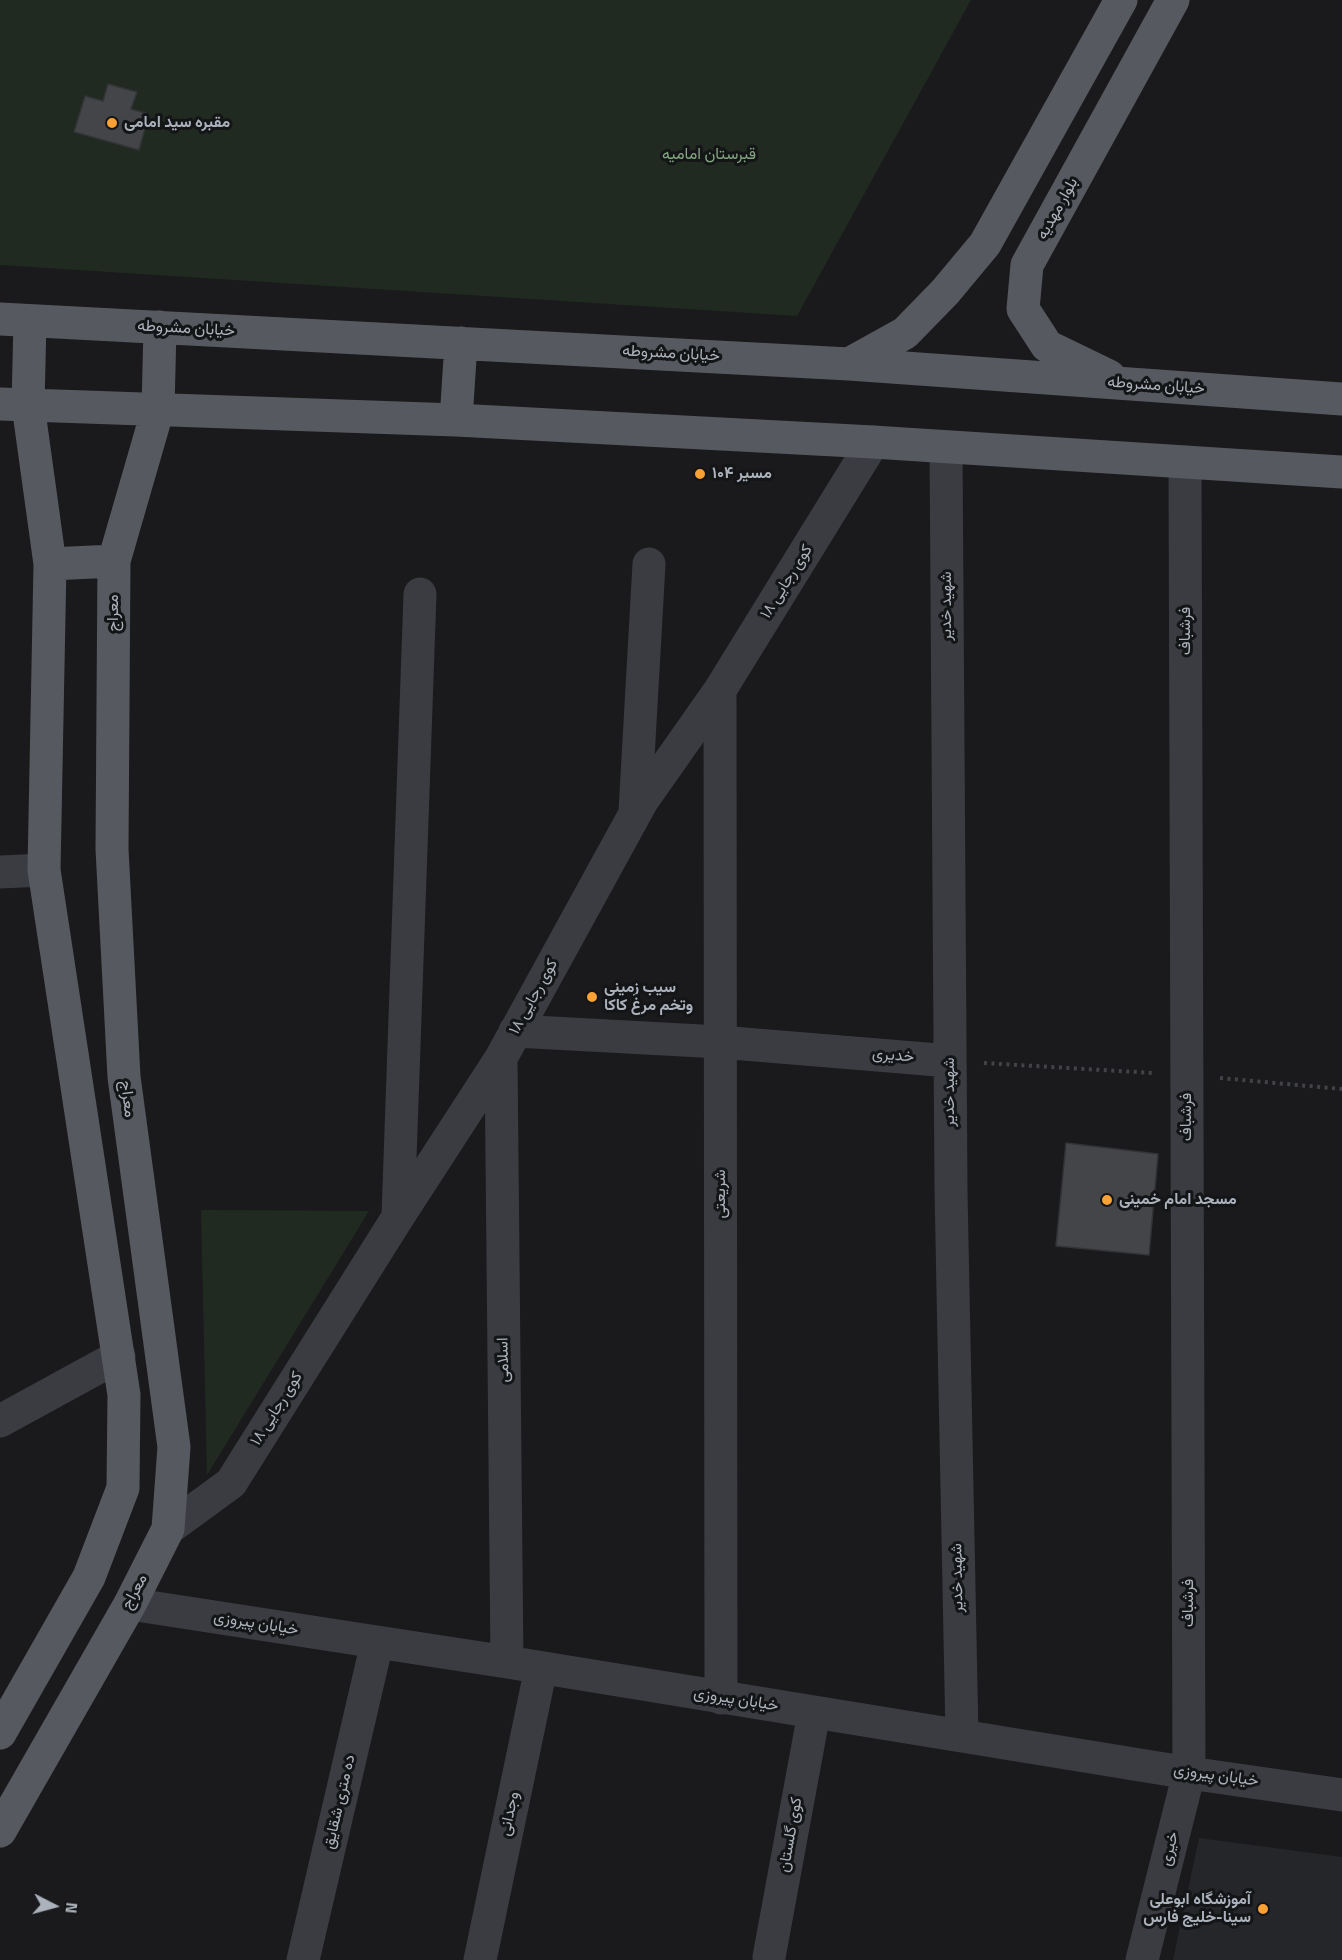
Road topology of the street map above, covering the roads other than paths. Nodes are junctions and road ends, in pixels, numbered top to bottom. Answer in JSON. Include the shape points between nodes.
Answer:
{"nodes":[{"id":1,"x":1121,"y":0,"type":"edge"},
{"id":2,"x":1173,"y":0,"type":"edge"},
{"id":3,"x":15,"y":320,"type":"edge"},
{"id":4,"x":160,"y":327,"type":"junction"},
{"id":5,"x":461,"y":343,"type":"junction"},
{"id":6,"x":849,"y":364,"type":"junction"},
{"id":7,"x":1124,"y":384,"type":"junction"},
{"id":8,"x":1342,"y":399,"type":"edge"},
{"id":9,"x":14,"y":404,"type":"edge"},
{"id":10,"x":158,"y":409,"type":"junction"},
{"id":11,"x":456,"y":420,"type":"junction"},
{"id":12,"x":873,"y":442,"type":"junction"},
{"id":13,"x":946,"y":447,"type":"junction"},
{"id":14,"x":1185,"y":462,"type":"junction"},
{"id":15,"x":1342,"y":472,"type":"edge"},
{"id":16,"x":114,"y":561,"type":"junction"},
{"id":17,"x":50,"y":564,"type":"junction"},
{"id":18,"x":650,"y":564,"type":"dead end"},
{"id":19,"x":420,"y":594,"type":"dead end"},
{"id":20,"x":720,"y":690,"type":"junction"},
{"id":21,"x":634,"y":815,"type":"junction"},
{"id":22,"x":44,"y":870,"type":"junction"},
{"id":23,"x":0,"y":872,"type":"edge"},
{"id":24,"x":720,"y":1042,"type":"junction"},
{"id":25,"x":508,"y":1045,"type":"junction"},
{"id":26,"x":950,"y":1061,"type":"junction"},
{"id":27,"x":398,"y":1216,"type":"junction"},
{"id":28,"x":118,"y":1356,"type":"junction"},
{"id":29,"x":0,"y":1421,"type":"edge"},
{"id":30,"x":168,"y":1529,"type":"junction"},
{"id":31,"x":130,"y":1604,"type":"junction"},
{"id":32,"x":377,"y":1643,"type":"junction"},
{"id":33,"x":507,"y":1662,"type":"junction"},
{"id":34,"x":541,"y":1668,"type":"junction"},
{"id":35,"x":721,"y":1698,"type":"junction"},
{"id":36,"x":814,"y":1713,"type":"junction"},
{"id":37,"x":0,"y":1733,"type":"edge"},
{"id":38,"x":962,"y":1736,"type":"junction"},
{"id":39,"x":1189,"y":1773,"type":"junction"},
{"id":40,"x":1342,"y":1795,"type":"edge"},
{"id":41,"x":0,"y":1830,"type":"edge"},
{"id":42,"x":769,"y":1957,"type":"dead end"},
{"id":43,"x":303,"y":1960,"type":"edge"},
{"id":44,"x":480,"y":1960,"type":"edge"},
{"id":45,"x":1142,"y":1960,"type":"edge"}],
"edges":[{"from":1,"to":6,"type":"main road","via":[[985,244],[905,333]]},
{"from":2,"to":7,"type":"main road","name":"بلوار مهدیه","via":[[1027,265],[1023,309],[1047,346]]},
{"from":3,"to":4,"type":"main road","name":"خیابان مشروطه"},
{"from":3,"to":9,"type":"main road"},
{"from":4,"to":5,"type":"main road","name":"خیابان مشروطه"},
{"from":4,"to":10,"type":"main road","name":"معراج"},
{"from":5,"to":6,"type":"main road","name":"خیابان مشروطه"},
{"from":5,"to":11,"type":"main road"},
{"from":6,"to":7,"type":"main road","name":"خیابان مشروطه"},
{"from":7,"to":8,"type":"main road","name":"خیابان مشروطه"},
{"from":9,"to":10,"type":"main road"},
{"from":9,"to":17,"type":"main road"},
{"from":10,"to":11,"type":"main road"},
{"from":10,"to":16,"type":"main road","name":"معراج"},
{"from":11,"to":12,"type":"main road"},
{"from":12,"to":13,"type":"main road"},
{"from":12,"to":20,"type":"street","name":"کوی رجایی ۱۸"},
{"from":13,"to":14,"type":"main road"},
{"from":13,"to":26,"type":"street","name":"شهید خدیر"},
{"from":14,"to":15,"type":"main road"},
{"from":14,"to":39,"type":"street","name":"فرشباف"},
{"from":16,"to":17,"type":"main road"},
{"from":16,"to":30,"type":"main road","name":"معراج","via":[[112,849],[124,1077],[174,1447]]},
{"from":17,"to":22,"type":"main road"},
{"from":18,"to":21,"type":"street"},
{"from":19,"to":27,"type":"street"},
{"from":20,"to":21,"type":"street","name":"کوی رجایی ۱۸"},
{"from":20,"to":24,"type":"street","name":"شریعتی"},
{"from":21,"to":25,"type":"street","name":"کوی رجایی ۱۸"},
{"from":22,"to":23,"type":"street"},
{"from":22,"to":28,"type":"main road"},
{"from":24,"to":25,"type":"street","name":"خدیری"},
{"from":24,"to":26,"type":"street","name":"خدیری"},
{"from":24,"to":35,"type":"street","name":"شریعتی"},
{"from":25,"to":27,"type":"street","name":"کوی رجایی ۱۸"},
{"from":25,"to":33,"type":"street","name":"اسلامی"},
{"from":26,"to":38,"type":"street","name":"شهید خدیر"},
{"from":27,"to":30,"type":"street","name":"کوی رجایی ۱۸","via":[[231,1483]]},
{"from":28,"to":29,"type":"street"},
{"from":28,"to":37,"type":"main road","via":[[124,1395],[123,1488],[89,1577]]},
{"from":30,"to":31,"type":"main road","name":"معراج"},
{"from":31,"to":32,"type":"street","name":"خیابان پیروزی"},
{"from":31,"to":41,"type":"main road","name":"معراج"},
{"from":32,"to":33,"type":"street","name":"خیابان پیروزی"},
{"from":32,"to":43,"type":"street","name":"ده متری شقایق"},
{"from":33,"to":34,"type":"street","name":"خیابان پیروزی"},
{"from":34,"to":35,"type":"street","name":"خیابان پیروزی"},
{"from":34,"to":44,"type":"street","name":"وجدانی"},
{"from":35,"to":36,"type":"street","name":"خیابان پیروزی"},
{"from":36,"to":38,"type":"street","name":"خیابان پیروزی"},
{"from":36,"to":42,"type":"street","name":"کوی گلستان"},
{"from":38,"to":39,"type":"street","name":"خیابان پیروزی"},
{"from":39,"to":40,"type":"street","name":"خیابان پیروزی"},
{"from":39,"to":45,"type":"street","name":"خیری"}]}
